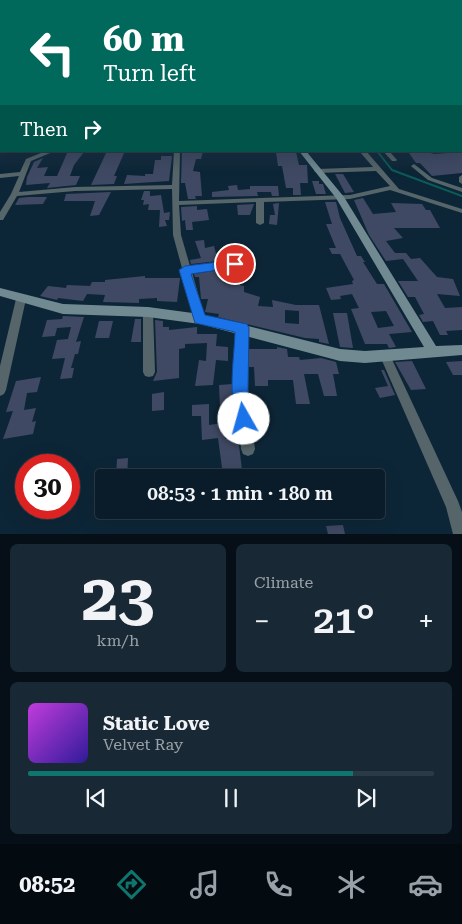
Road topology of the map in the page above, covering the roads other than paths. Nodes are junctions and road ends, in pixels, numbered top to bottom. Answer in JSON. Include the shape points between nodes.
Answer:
{"nodes":[{"id":1,"x":49,"y":152,"type":"edge"},
{"id":2,"x":177,"y":152,"type":"edge"},
{"id":3,"x":303,"y":152,"type":"edge"},
{"id":4,"x":363,"y":152,"type":"edge"},
{"id":5,"x":387,"y":152,"type":"edge"},
{"id":6,"x":394,"y":160,"type":"dead end"},
{"id":7,"x":414,"y":166,"type":"dead end"},
{"id":8,"x":376,"y":169,"type":"junction"},
{"id":9,"x":318,"y":171,"type":"junction"},
{"id":10,"x":22,"y":174,"type":"junction"},
{"id":11,"x":0,"y":176,"type":"edge"},
{"id":12,"x":462,"y":177,"type":"edge"},
{"id":13,"x":462,"y":182,"type":"edge"},
{"id":14,"x":176,"y":187,"type":"junction"},
{"id":15,"x":397,"y":190,"type":"junction"},
{"id":16,"x":462,"y":190,"type":"edge"},
{"id":17,"x":15,"y":194,"type":"junction"},
{"id":18,"x":340,"y":198,"type":"junction"},
{"id":19,"x":260,"y":200,"type":"junction"},
{"id":20,"x":175,"y":203,"type":"junction"},
{"id":21,"x":462,"y":211,"type":"edge"},
{"id":22,"x":0,"y":218,"type":"edge"},
{"id":23,"x":260,"y":223,"type":"dead end"},
{"id":24,"x":235,"y":264,"type":"dead end"},
{"id":25,"x":185,"y":270,"type":"junction"},
{"id":26,"x":0,"y":292,"type":"edge"},
{"id":27,"x":21,"y":299,"type":"junction"},
{"id":28,"x":148,"y":312,"type":"junction"},
{"id":29,"x":200,"y":319,"type":"junction"},
{"id":30,"x":242,"y":328,"type":"junction"},
{"id":31,"x":462,"y":350,"type":"edge"},
{"id":32,"x":433,"y":352,"type":"junction"},
{"id":33,"x":386,"y":356,"type":"junction"},
{"id":34,"x":149,"y":372,"type":"dead end"},
{"id":35,"x":0,"y":390,"type":"edge"},
{"id":36,"x":248,"y":449,"type":"dead end"},
{"id":37,"x":461,"y":534,"type":"edge"}],
"edges":[{"from":1,"to":10,"type":"street","via":[[29,159]]},
{"from":2,"to":14,"type":"street"},
{"from":3,"to":9,"type":"main road"},
{"from":4,"to":8,"type":"street"},
{"from":5,"to":6,"type":"street"},
{"from":7,"to":16,"type":"street","via":[[435,182]]},
{"from":8,"to":9,"type":"street"},
{"from":8,"to":15,"type":"street"},
{"from":9,"to":18,"type":"main road"},
{"from":10,"to":11,"type":"street"},
{"from":10,"to":17,"type":"street"},
{"from":12,"to":13,"type":"street"},
{"from":14,"to":17,"type":"street"},
{"from":14,"to":20,"type":"street"},
{"from":15,"to":18,"type":"street","via":[[390,188]]},
{"from":15,"to":21,"type":"street"},
{"from":17,"to":22,"type":"street"},
{"from":18,"to":19,"type":"street"},
{"from":18,"to":32,"type":"main road"},
{"from":19,"to":20,"type":"street"},
{"from":19,"to":23,"type":"street"},
{"from":20,"to":25,"type":"street","via":[[177,235]]},
{"from":24,"to":25,"type":"street"},
{"from":25,"to":29,"type":"street"},
{"from":26,"to":27,"type":"main road"},
{"from":27,"to":28,"type":"main road","via":[[74,310]]},
{"from":27,"to":35,"type":"street"},
{"from":28,"to":29,"type":"main road"},
{"from":28,"to":34,"type":"street"},
{"from":29,"to":30,"type":"main road"},
{"from":30,"to":33,"type":"main road","via":[[319,352]]},
{"from":30,"to":36,"type":"street","via":[[240,389]]},
{"from":31,"to":32,"type":"main road"},
{"from":32,"to":33,"type":"main road"},
{"from":33,"to":37,"type":"street","via":[[453,506]]}]}
